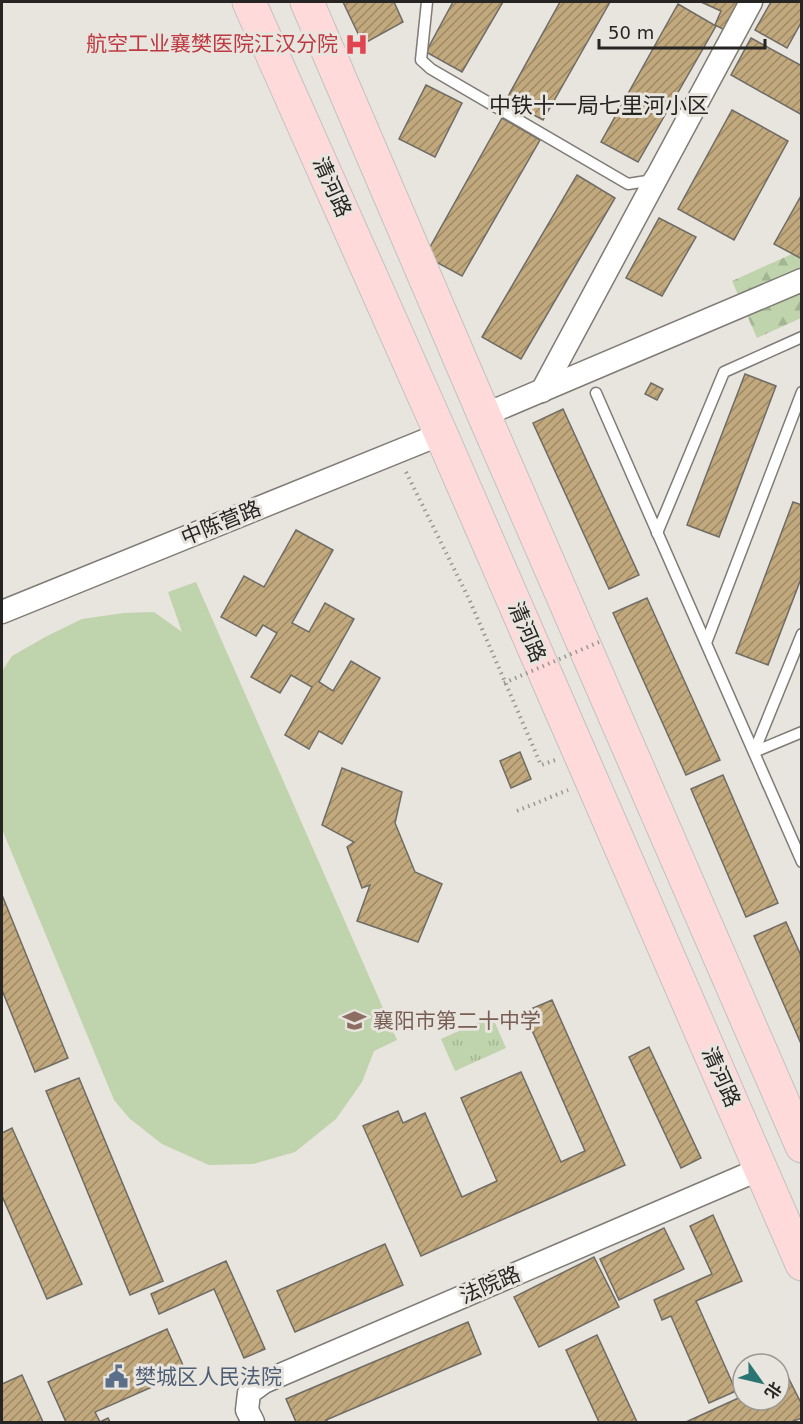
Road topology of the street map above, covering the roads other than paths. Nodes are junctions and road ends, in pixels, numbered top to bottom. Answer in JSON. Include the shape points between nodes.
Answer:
{"nodes":[{"id":1,"x":249,"y":2,"type":"edge"},
{"id":2,"x":307,"y":2,"type":"edge"},
{"id":3,"x":427,"y":2,"type":"edge"},
{"id":4,"x":751,"y":2,"type":"edge"},
{"id":5,"x":720,"y":48,"type":"dead end"},
{"id":6,"x":801,"y":280,"type":"edge"},
{"id":7,"x":801,"y":337,"type":"edge"},
{"id":8,"x":542,"y":391,"type":"junction"},
{"id":9,"x":801,"y":392,"type":"edge"},
{"id":10,"x":596,"y":393,"type":"dead end"},
{"id":11,"x":483,"y":415,"type":"junction"},
{"id":12,"x":441,"y":434,"type":"junction"},
{"id":13,"x":657,"y":533,"type":"junction"},
{"id":14,"x":2,"y":612,"type":"edge"},
{"id":15,"x":801,"y":633,"type":"edge"},
{"id":16,"x":705,"y":643,"type":"junction"},
{"id":17,"x":801,"y":732,"type":"edge"},
{"id":18,"x":754,"y":752,"type":"junction"},
{"id":19,"x":801,"y":862,"type":"edge"},
{"id":20,"x":801,"y":1146,"type":"edge"},
{"id":21,"x":760,"y":1169,"type":"junction"},
{"id":22,"x":801,"y":1264,"type":"edge"},
{"id":23,"x":253,"y":1422,"type":"edge"}],
"edges":[{"from":1,"to":12,"type":"main road","name":"清河路"},
{"from":2,"to":11,"type":"main road"},
{"from":3,"to":5,"type":"lane","via":[[421,60],[430,69],[628,184],[647,182]]},
{"from":4,"to":8,"type":"street"},
{"from":6,"to":8,"type":"street"},
{"from":7,"to":13,"type":"lane","via":[[724,372]]},
{"from":8,"to":11,"type":"street"},
{"from":9,"to":16,"type":"lane"},
{"from":10,"to":13,"type":"lane"},
{"from":11,"to":20,"type":"main road"},
{"from":12,"to":14,"type":"street","name":"中陈营路"},
{"from":12,"to":21,"type":"main road","name":"清河路"},
{"from":13,"to":16,"type":"lane"},
{"from":15,"to":18,"type":"lane"},
{"from":16,"to":18,"type":"lane"},
{"from":17,"to":18,"type":"lane"},
{"from":18,"to":19,"type":"lane"},
{"from":21,"to":22,"type":"main road","name":"清河路"},
{"from":21,"to":23,"type":"street","name":"法院路","via":[[264,1382],[249,1394],[247,1410]]}]}
